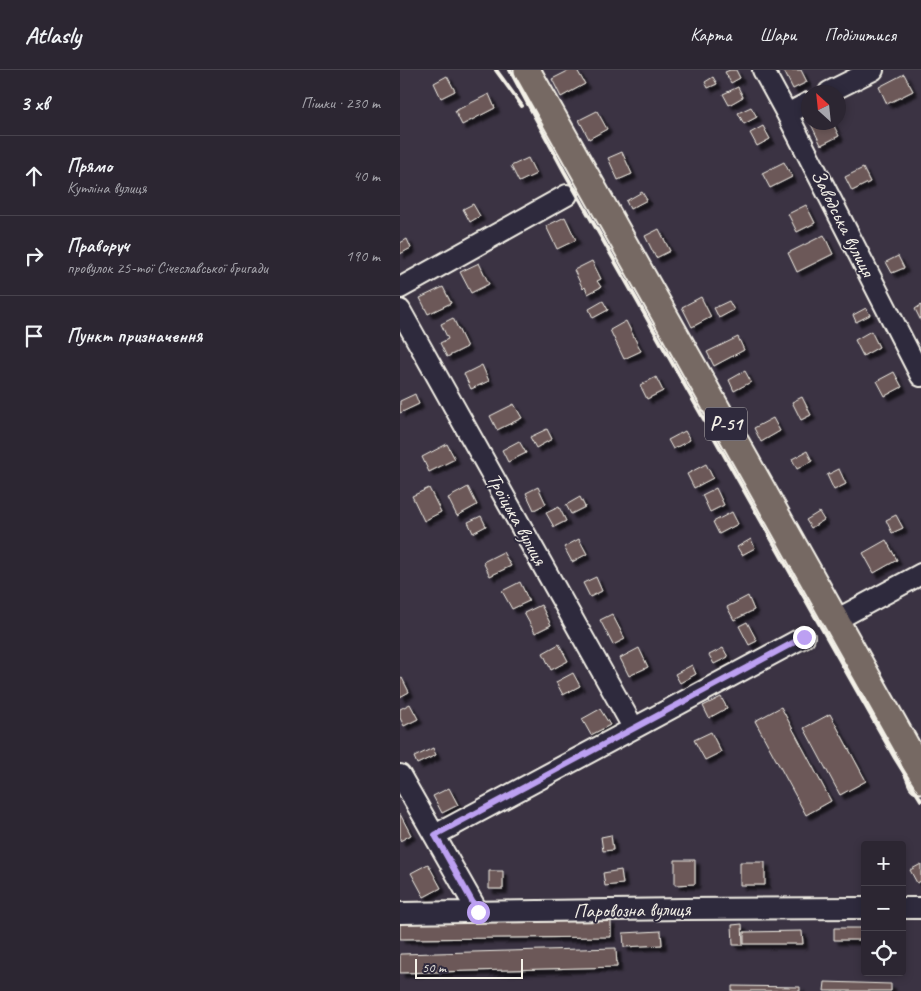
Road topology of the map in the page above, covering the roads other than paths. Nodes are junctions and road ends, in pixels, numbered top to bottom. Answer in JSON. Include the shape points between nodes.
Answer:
{"nodes":[{"id":1,"x":527,"y":70,"type":"edge"},
{"id":2,"x":763,"y":70,"type":"edge"},
{"id":3,"x":873,"y":70,"type":"edge"},
{"id":4,"x":843,"y":85,"type":"edge"},
{"id":5,"x":801,"y":107,"type":"edge"},
{"id":6,"x":788,"y":114,"type":"junction"},
{"id":7,"x":567,"y":195,"type":"dead end"},
{"id":8,"x":400,"y":288,"type":"edge"},
{"id":9,"x":400,"y":310,"type":"edge"},
{"id":10,"x":915,"y":350,"type":"edge"},
{"id":11,"x":921,"y":376,"type":"edge"},
{"id":12,"x":921,"y":574,"type":"edge"},
{"id":13,"x":836,"y":620,"type":"junction"},
{"id":14,"x":804,"y":637,"type":"dead end"},
{"id":15,"x":633,"y":728,"type":"junction"},
{"id":16,"x":400,"y":775,"type":"edge"},
{"id":17,"x":921,"y":780,"type":"edge"},
{"id":18,"x":435,"y":835,"type":"junction"},
{"id":19,"x":861,"y":908,"type":"edge"},
{"id":20,"x":906,"y":908,"type":"edge"},
{"id":21,"x":921,"y":908,"type":"edge"},
{"id":22,"x":478,"y":912,"type":"junction"},
{"id":23,"x":400,"y":913,"type":"edge"}],
"edges":[{"from":1,"to":13,"type":"main road","number":"Р-51"},
{"from":2,"to":6,"type":"street","name":"Заводська вулиця"},
{"from":3,"to":4,"type":"street"},
{"from":5,"to":6,"type":"street"},
{"from":6,"to":10,"type":"street","name":"Заводська вулиця"},
{"from":7,"to":8,"type":"street"},
{"from":9,"to":15,"type":"street","name":"Троїцька вулиця"},
{"from":10,"to":11,"type":"street","name":"Заводська вулиця"},
{"from":12,"to":13,"type":"street"},
{"from":13,"to":17,"type":"main road","number":"Р-51","via":[[911,754]]},
{"from":14,"to":15,"type":"street"},
{"from":15,"to":18,"type":"street"},
{"from":16,"to":18,"type":"street"},
{"from":18,"to":22,"type":"street"},
{"from":19,"to":22,"type":"street","name":"Паровозна вулиця"},
{"from":20,"to":21,"type":"street"},
{"from":22,"to":23,"type":"street","name":"Паровозна вулиця"}]}
